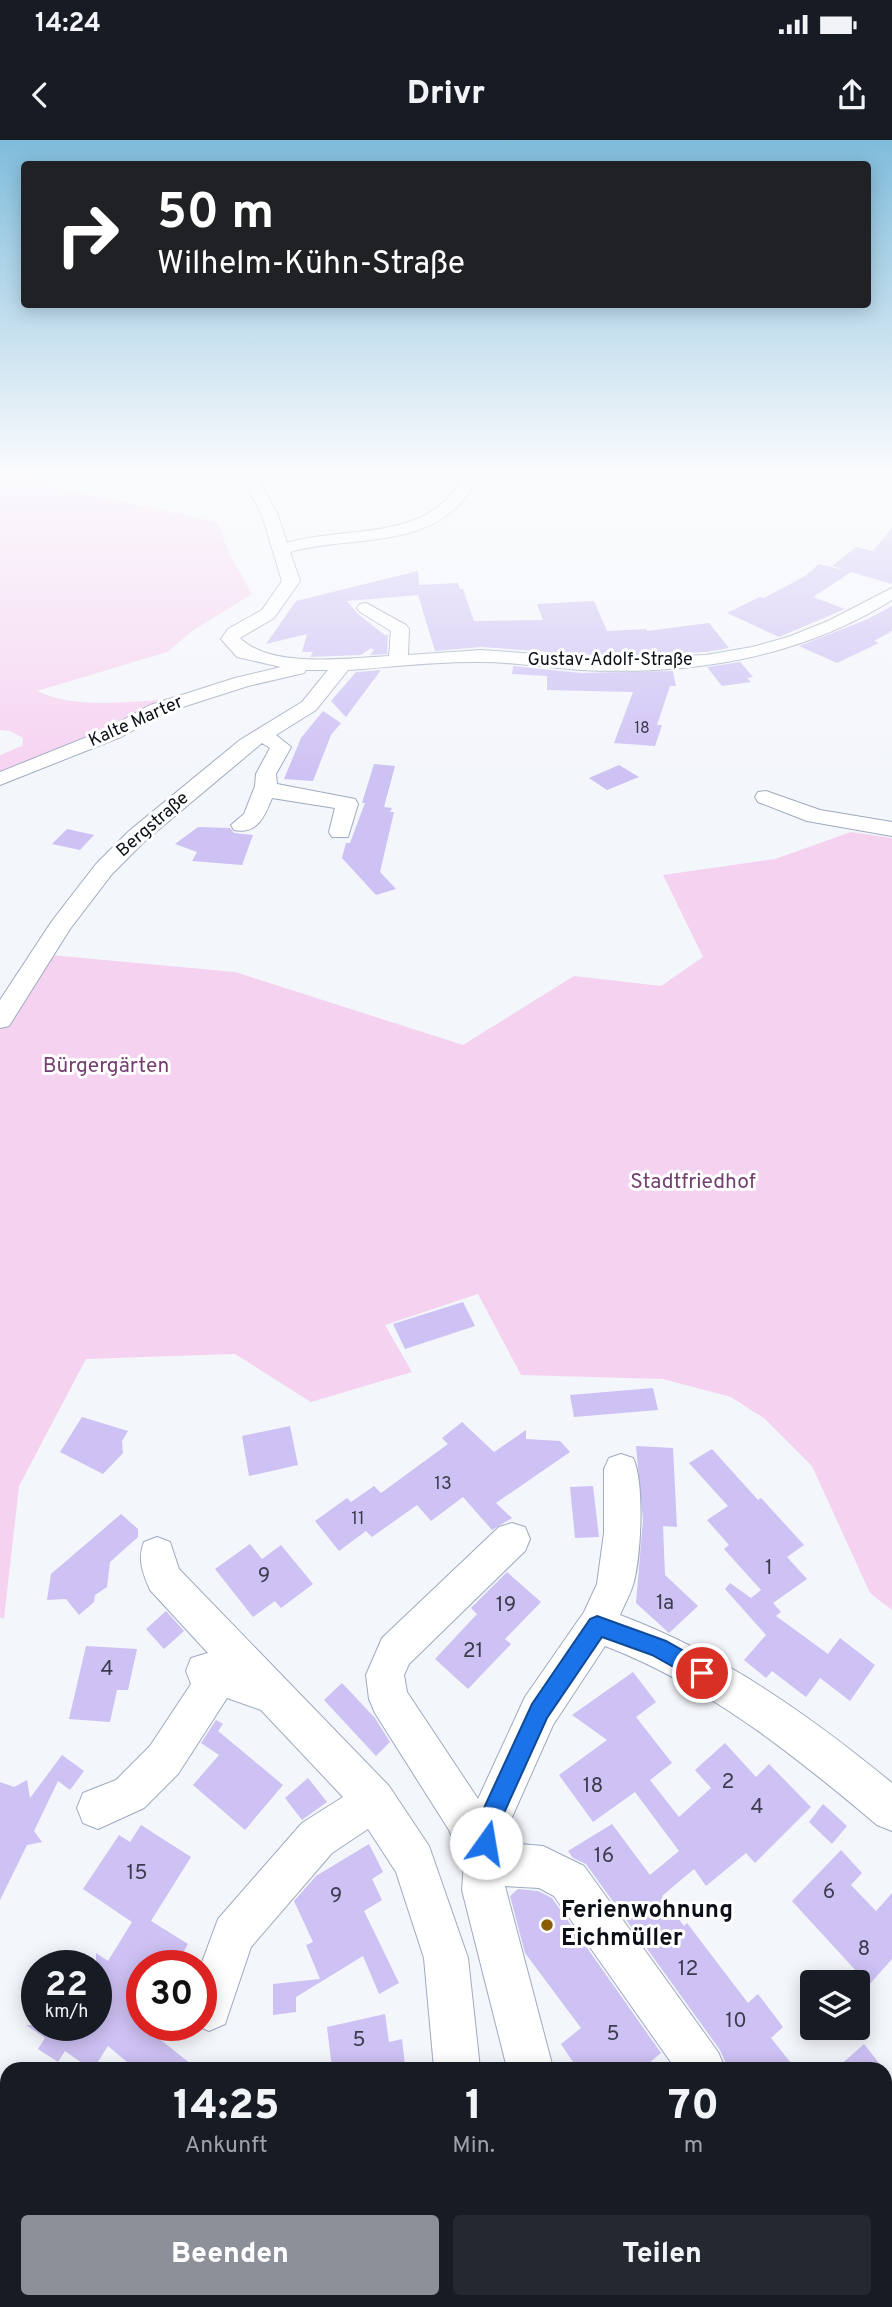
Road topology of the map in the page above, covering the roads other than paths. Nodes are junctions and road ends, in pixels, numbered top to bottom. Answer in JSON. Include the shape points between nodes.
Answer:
{"nodes":[{"id":1,"x":289,"y":575,"type":"edge"},
{"id":2,"x":892,"y":593,"type":"edge"},
{"id":3,"x":366,"y":608,"type":"dead end"},
{"id":4,"x":399,"y":662,"type":"junction"},
{"id":5,"x":329,"y":665,"type":"junction"},
{"id":6,"x":261,"y":737,"type":"junction"},
{"id":7,"x":0,"y":779,"type":"edge"},
{"id":8,"x":265,"y":786,"type":"junction"},
{"id":9,"x":766,"y":797,"type":"dead end"},
{"id":10,"x":242,"y":825,"type":"dead end"},
{"id":11,"x":892,"y":829,"type":"edge"},
{"id":12,"x":340,"y":832,"type":"dead end"},
{"id":13,"x":0,"y":1020,"type":"edge"},
{"id":14,"x":621,"y":1469,"type":"dead end"},
{"id":15,"x":512,"y":1539,"type":"dead end"},
{"id":16,"x":157,"y":1554,"type":"dead end"},
{"id":17,"x":597,"y":1625,"type":"junction"},
{"id":18,"x":274,"y":1695,"type":"junction"},
{"id":19,"x":374,"y":1801,"type":"junction"},
{"id":20,"x":98,"y":1808,"type":"dead end"},
{"id":21,"x":892,"y":1810,"type":"edge"},
{"id":22,"x":485,"y":1863,"type":"junction"},
{"id":23,"x":217,"y":1983,"type":"edge"},
{"id":24,"x":456,"y":2062,"type":"edge"},
{"id":25,"x":528,"y":2062,"type":"edge"},
{"id":26,"x":698,"y":2062,"type":"edge"}],
"edges":[{"from":1,"to":5,"type":"street","via":[[291,581],[268,614],[234,633],[232,645],[250,655]]},
{"from":2,"to":4,"type":"street","name":"Gustav-Adolf-Straße","via":[[801,640],[729,657],[672,663],[572,663],[481,656]]},
{"from":3,"to":4,"type":"street","via":[[400,629]]},
{"from":4,"to":5,"type":"street","name":"Gustav-Adolf-Straße"},
{"from":5,"to":6,"type":"street","name":"Bergstraße","via":[[309,706]]},
{"from":5,"to":7,"type":"street","name":"Kalte Marter","via":[[242,682],[157,709],[114,733]]},
{"from":6,"to":8,"type":"street","via":[[281,747]]},
{"from":6,"to":13,"type":"street","name":"Bergstraße","via":[[137,836],[104,869],[60,926]]},
{"from":8,"to":10,"type":"street","via":[[253,818]]},
{"from":8,"to":12,"type":"street","via":[[274,792],[350,797]]},
{"from":9,"to":11,"type":"street","via":[[815,816]]},
{"from":14,"to":17,"type":"street","via":[[622,1534],[615,1584]]},
{"from":15,"to":22,"type":"street","via":[[395,1651],[385,1675],[389,1699],[464,1815]]},
{"from":16,"to":18,"type":"street","via":[[163,1578]]},
{"from":17,"to":21,"type":"street","via":[[659,1648],[724,1686],[808,1740]]},
{"from":17,"to":22,"type":"street","via":[[539,1711],[488,1823]]},
{"from":18,"to":19,"type":"street"},
{"from":18,"to":20,"type":"street","via":[[212,1673],[164,1760],[130,1794]]},
{"from":19,"to":23,"type":"street","via":[[317,1838],[233,1934]]},
{"from":19,"to":24,"type":"street","via":[[414,1861],[446,1958]]},
{"from":22,"to":25,"type":"street","via":[[483,1889]]},
{"from":22,"to":26,"type":"street","via":[[543,1867],[569,1881]]}]}
